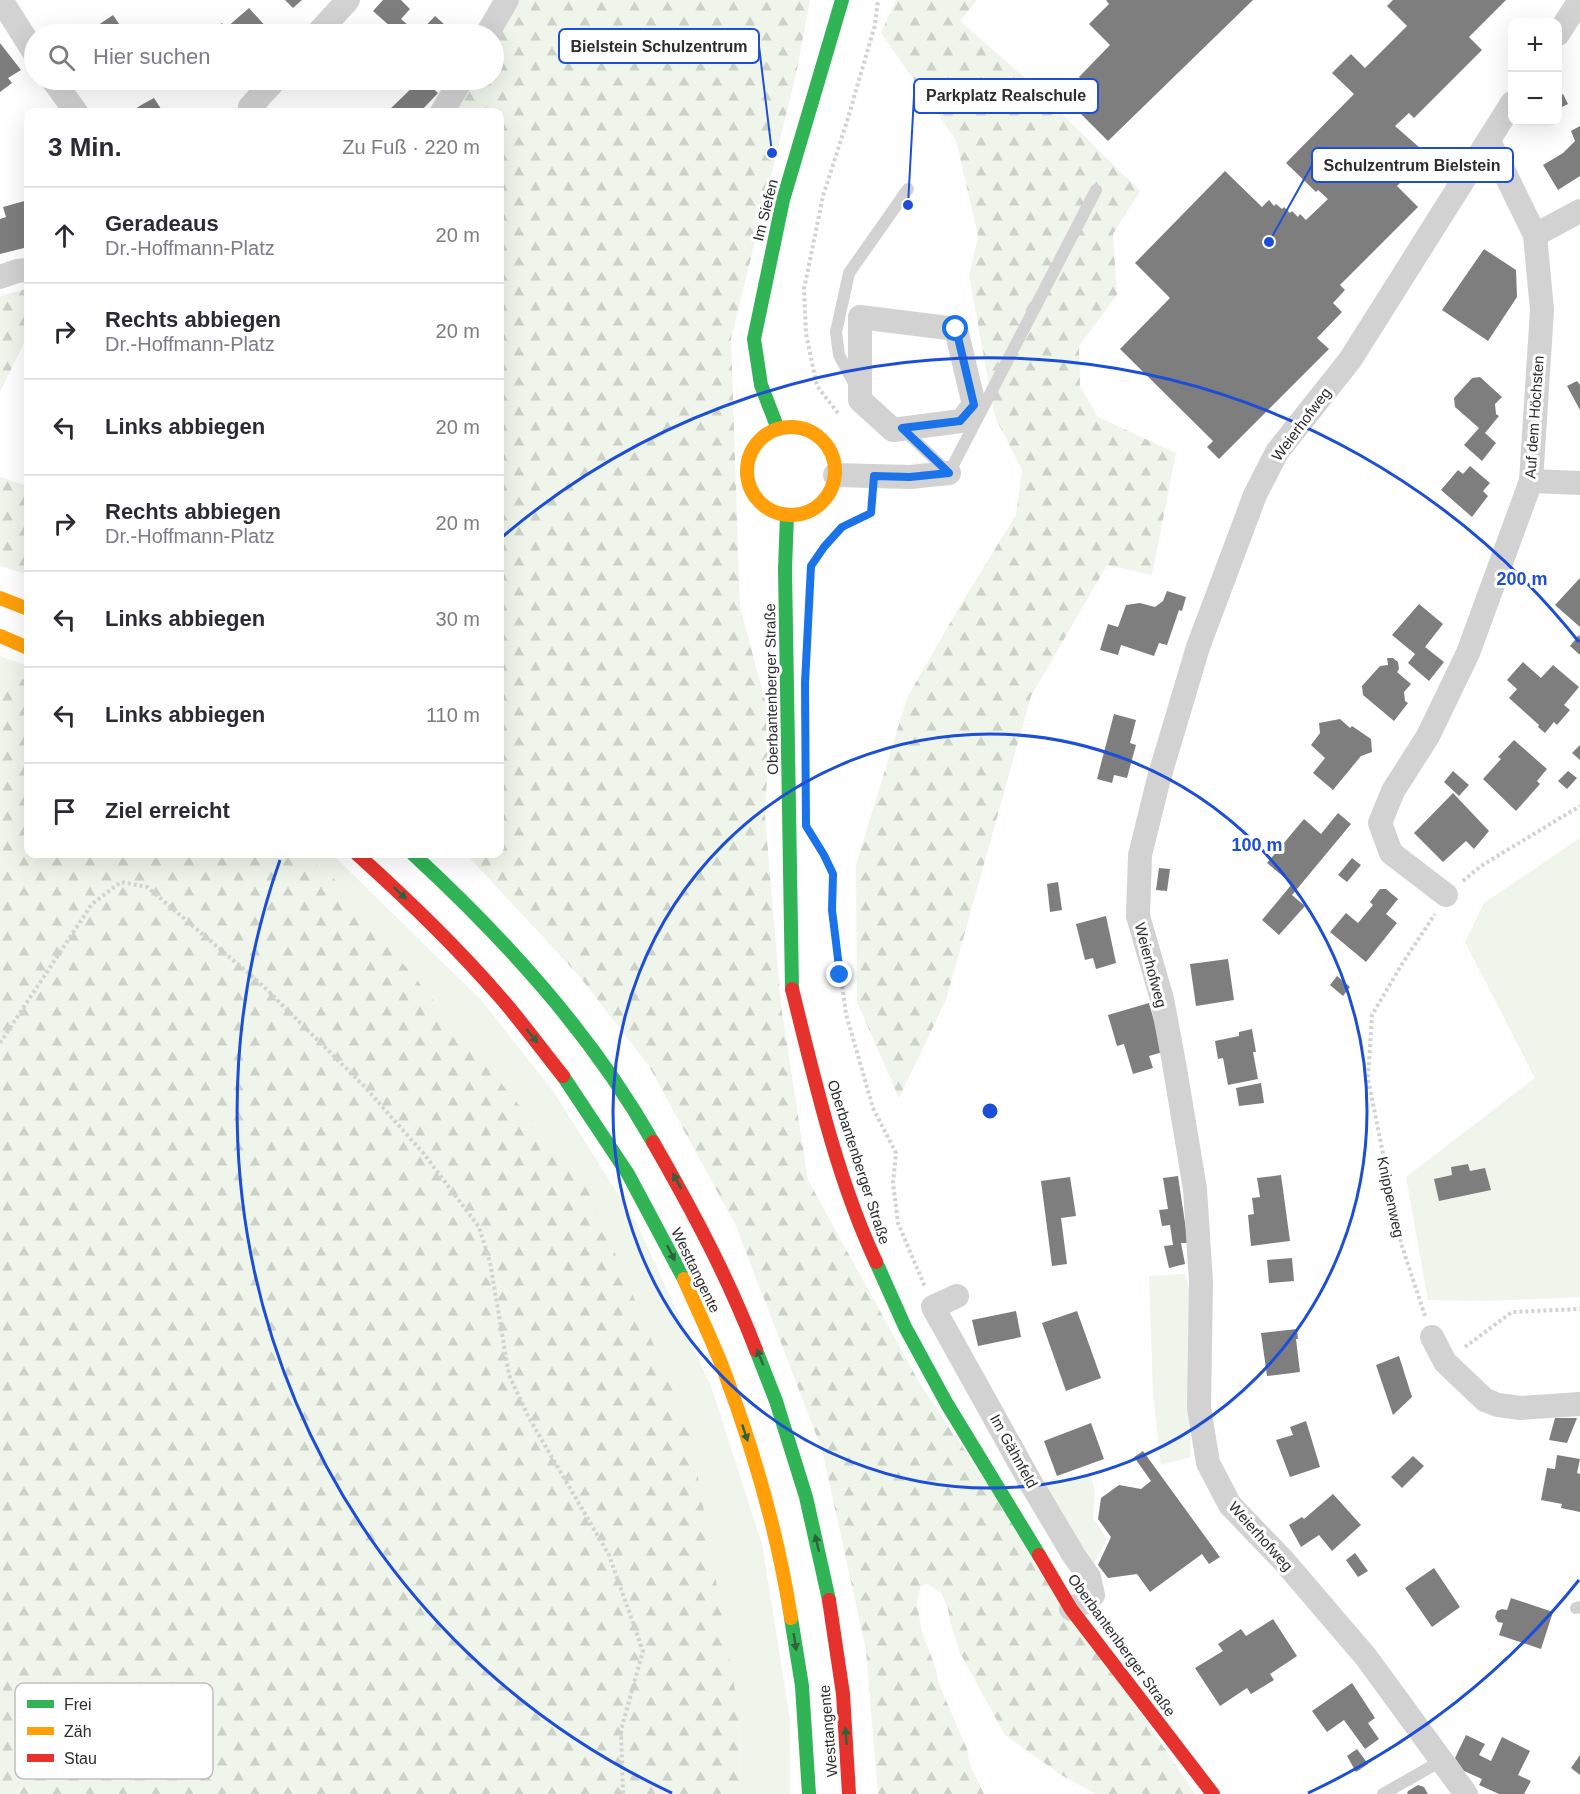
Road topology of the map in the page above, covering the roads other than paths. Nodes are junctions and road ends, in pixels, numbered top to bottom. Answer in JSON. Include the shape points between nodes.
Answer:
{"nodes":[{"id":1,"x":2,"y":0,"type":"edge"},
{"id":2,"x":348,"y":0,"type":"edge"},
{"id":3,"x":507,"y":0,"type":"edge"},
{"id":4,"x":842,"y":0,"type":"edge"},
{"id":5,"x":1580,"y":0,"type":"edge"},
{"id":6,"x":325,"y":24,"type":"edge"},
{"id":7,"x":493,"y":24,"type":"edge"},
{"id":8,"x":1562,"y":27,"type":"edge"},
{"id":9,"x":24,"y":36,"type":"edge"},
{"id":10,"x":60,"y":90,"type":"edge"},
{"id":11,"x":266,"y":90,"type":"edge"},
{"id":12,"x":455,"y":90,"type":"edge"},
{"id":13,"x":73,"y":108,"type":"edge"},
{"id":14,"x":250,"y":108,"type":"edge"},
{"id":15,"x":444,"y":108,"type":"edge"},
{"id":16,"x":1508,"y":110,"type":"edge"},
{"id":17,"x":1489,"y":141,"type":"junction"},
{"id":18,"x":908,"y":189,"type":"dead end"},
{"id":19,"x":1096,"y":190,"type":"dead end"},
{"id":20,"x":1580,"y":212,"type":"edge"},
{"id":21,"x":1535,"y":236,"type":"junction"},
{"id":22,"x":24,"y":270,"type":"edge"},
{"id":23,"x":0,"y":277,"type":"edge"},
{"id":24,"x":860,"y":392,"type":"junction"},
{"id":25,"x":902,"y":428,"type":"junction"},
{"id":26,"x":778,"y":429,"type":"junction"},
{"id":27,"x":949,"y":473,"type":"junction"},
{"id":28,"x":835,"y":475,"type":"junction"},
{"id":29,"x":1531,"y":481,"type":"junction"},
{"id":30,"x":1580,"y":483,"type":"edge"},
{"id":31,"x":787,"y":515,"type":"junction"},
{"id":32,"x":0,"y":598,"type":"edge"},
{"id":33,"x":24,"y":607,"type":"edge"},
{"id":34,"x":0,"y":636,"type":"edge"},
{"id":35,"x":24,"y":646,"type":"edge"},
{"id":36,"x":361,"y":858,"type":"edge"},
{"id":37,"x":417,"y":858,"type":"edge"},
{"id":38,"x":1446,"y":895,"type":"road end"},
{"id":39,"x":957,"y":1296,"type":"dead end"},
{"id":40,"x":1431,"y":1337,"type":"road end"},
{"id":41,"x":1580,"y":1404,"type":"edge"},
{"id":42,"x":1071,"y":1609,"type":"junction"},
{"id":43,"x":1440,"y":1761,"type":"junction"},
{"id":44,"x":809,"y":1794,"type":"edge"},
{"id":45,"x":849,"y":1794,"type":"edge"},
{"id":46,"x":1213,"y":1794,"type":"edge"},
{"id":47,"x":1383,"y":1794,"type":"edge"},
{"id":48,"x":1466,"y":1794,"type":"edge"}],
"edges":[{"from":1,"to":9,"type":"street"},
{"from":2,"to":6,"type":"street"},
{"from":3,"to":7,"type":"street"},
{"from":4,"to":26,"type":"main road","name":"Im Siefen","via":[[783,200],[754,339],[761,386]]},
{"from":5,"to":8,"type":"street"},
{"from":10,"to":13,"type":"street"},
{"from":11,"to":14,"type":"street"},
{"from":12,"to":15,"type":"street"},
{"from":16,"to":17,"type":"street","name":"Weierhofweg"},
{"from":17,"to":21,"type":"street","name":"Auf dem Höchsten"},
{"from":17,"to":43,"type":"street","name":"Weierhofweg","via":[[1350,360],[1277,452],[1255,495],[1198,647],[1159,778],[1140,855],[1138,916],[1162,999],[1195,1189],[1201,1282],[1199,1408],[1208,1463],[1230,1505],[1366,1657]]},
{"from":18,"to":24,"type":"lane","via":[[849,273],[836,332],[839,355]]},
{"from":19,"to":27,"type":"lane"},
{"from":20,"to":21,"type":"street"},
{"from":21,"to":29,"type":"street","name":"Auf dem Höchsten","via":[[1542,310]]},
{"from":22,"to":23,"type":"street"},
{"from":24,"to":25,"type":"street","via":[[860,400],[893,430]]},
{"from":24,"to":25,"type":"street","via":[[860,317],[956,329],[974,405],[960,421]]},
{"from":25,"to":27,"type":"lane"},
{"from":26,"to":28,"type":"main road","via":[[792,427],[819,437],[834,461]]},
{"from":26,"to":31,"type":"main road","via":[[755,445],[746,472],[756,500],[767,509]]},
{"from":27,"to":28,"type":"street","via":[[910,477]]},
{"from":28,"to":31,"type":"main road","via":[[823,502],[811,511]]},
{"from":29,"to":30,"type":"street"},
{"from":29,"to":38,"type":"street","name":"Auf dem Höchsten","via":[[1468,653],[1428,736],[1393,791],[1380,823],[1391,853]]},
{"from":31,"to":42,"type":"main road","name":"Oberbantenberger Straße","via":[[791,983],[817,1090],[860,1228],[905,1327],[946,1404]]},
{"from":32,"to":33,"type":"main road"},
{"from":34,"to":35,"type":"main road"},
{"from":36,"to":44,"type":"main road","name":"Westtangente","one_way":true,"via":[[455,947],[548,1056],[629,1178],[697,1307],[749,1443],[781,1564],[797,1649]]},
{"from":45,"to":37,"type":"main road","name":"Westtangente","one_way":true,"via":[[835,1636],[820,1555],[787,1431],[735,1295],[669,1166],[589,1045],[498,936]]},
{"from":39,"to":42,"type":"street","name":"Im Gähnfeld","via":[[933,1307],[1032,1485],[1089,1577],[1093,1595]]},
{"from":40,"to":41,"type":"street","via":[[1444,1362],[1485,1400],[1521,1408]]},
{"from":42,"to":46,"type":"main road","name":"Oberbantenberger Straße"},
{"from":43,"to":47,"type":"lane"},
{"from":43,"to":48,"type":"street","name":"Weierhofweg"}]}
